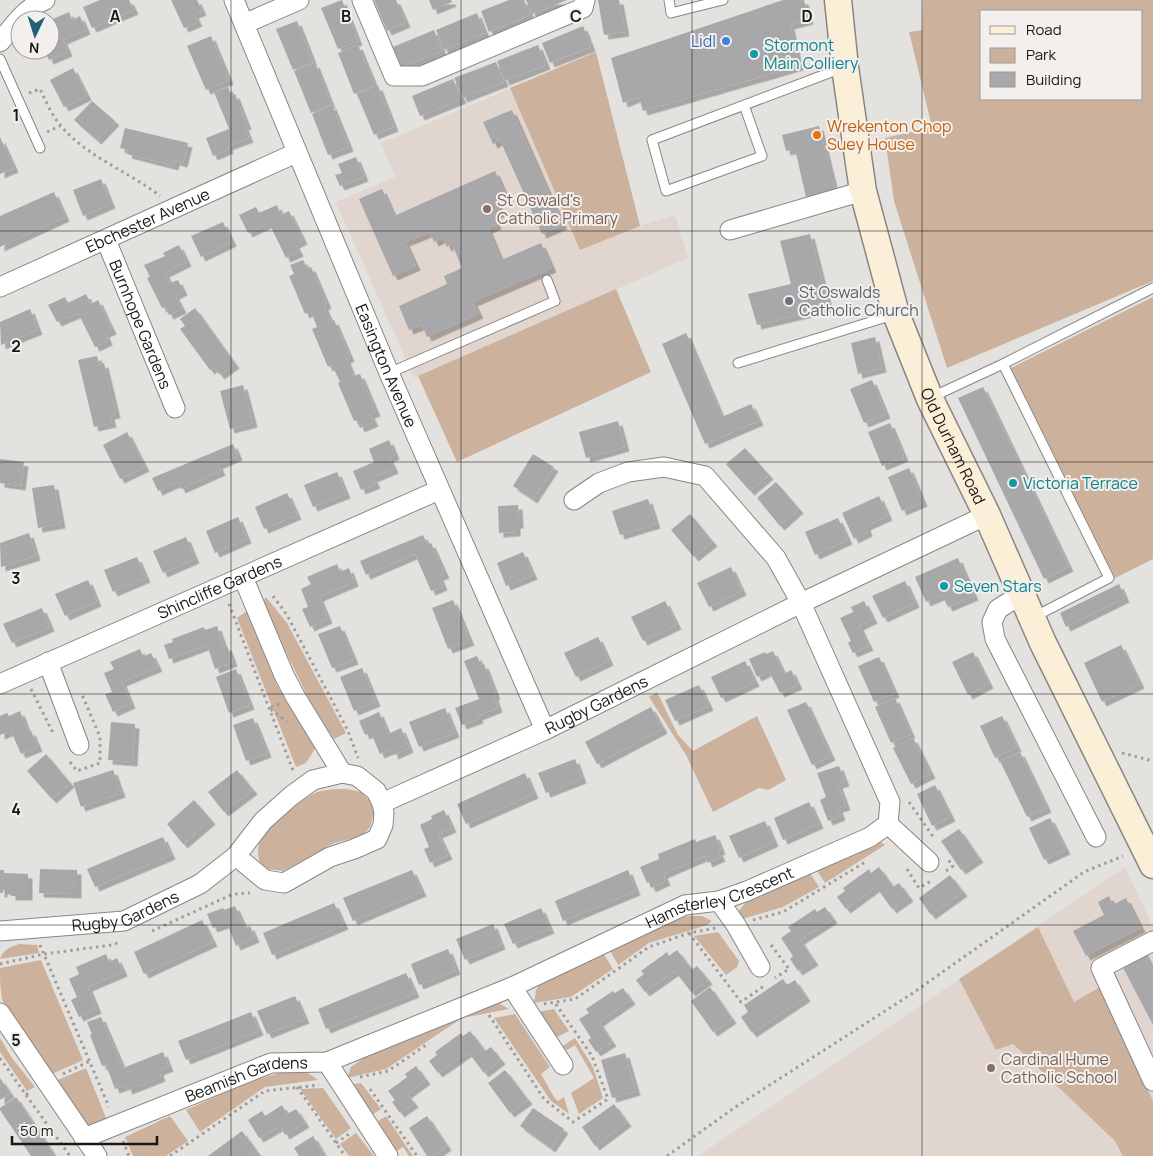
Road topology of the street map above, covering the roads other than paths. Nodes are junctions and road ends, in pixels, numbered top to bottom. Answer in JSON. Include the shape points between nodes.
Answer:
{"nodes":[{"id":1,"x":45,"y":0,"type":"edge"},
{"id":2,"x":234,"y":0,"type":"edge"},
{"id":3,"x":298,"y":0,"type":"edge"},
{"id":4,"x":362,"y":0,"type":"edge"},
{"id":5,"x":585,"y":0,"type":"edge"},
{"id":6,"x":669,"y":0,"type":"edge"},
{"id":7,"x":723,"y":0,"type":"edge"},
{"id":8,"x":838,"y":0,"type":"edge"},
{"id":9,"x":244,"y":24,"type":"junction"},
{"id":10,"x":0,"y":42,"type":"edge"},
{"id":11,"x":0,"y":59,"type":"edge"},
{"id":12,"x":845,"y":67,"type":"junction"},
{"id":13,"x":744,"y":106,"type":"junction"},
{"id":14,"x":40,"y":148,"type":"dead end"},
{"id":15,"x":296,"y":153,"type":"junction"},
{"id":16,"x":864,"y":191,"type":"junction"},
{"id":17,"x":730,"y":230,"type":"dead end"},
{"id":18,"x":106,"y":240,"type":"junction"},
{"id":19,"x":547,"y":280,"type":"dead end"},
{"id":20,"x":0,"y":287,"type":"edge"},
{"id":21,"x":1153,"y":288,"type":"edge"},
{"id":22,"x":896,"y":314,"type":"junction"},
{"id":23,"x":738,"y":363,"type":"dead end"},
{"id":24,"x":1002,"y":364,"type":"junction"},
{"id":25,"x":389,"y":373,"type":"junction"},
{"id":26,"x":930,"y":399,"type":"junction"},
{"id":27,"x":176,"y":408,"type":"dead end"},
{"id":28,"x":439,"y":490,"type":"junction"},
{"id":29,"x":574,"y":500,"type":"dead end"},
{"id":30,"x":987,"y":516,"type":"junction"},
{"id":31,"x":249,"y":574,"type":"junction"},
{"id":32,"x":1022,"y":594,"type":"junction"},
{"id":33,"x":801,"y":603,"type":"junction"},
{"id":34,"x":1032,"y":618,"type":"junction"},
{"id":35,"x":48,"y":662,"type":"junction"},
{"id":36,"x":0,"y":684,"type":"edge"},
{"id":37,"x":545,"y":730,"type":"junction"},
{"id":38,"x":79,"y":745,"type":"dead end"},
{"id":39,"x":342,"y":772,"type":"junction"},
{"id":40,"x":382,"y":803,"type":"junction"},
{"id":41,"x":888,"y":824,"type":"junction"},
{"id":42,"x":1096,"y":837,"type":"dead end"},
{"id":43,"x":1151,"y":855,"type":"edge"},
{"id":44,"x":236,"y":856,"type":"junction"},
{"id":45,"x":929,"y":862,"type":"dead end"},
{"id":46,"x":719,"y":901,"type":"junction"},
{"id":47,"x":0,"y":932,"type":"edge"},
{"id":48,"x":1153,"y":941,"type":"edge"},
{"id":49,"x":760,"y":967,"type":"dead end"},
{"id":50,"x":512,"y":987,"type":"junction"},
{"id":51,"x":0,"y":1013,"type":"edge"},
{"id":52,"x":327,"y":1062,"type":"junction"},
{"id":53,"x":563,"y":1065,"type":"dead end"},
{"id":54,"x":1153,"y":1081,"type":"edge"},
{"id":55,"x":84,"y":1138,"type":"junction"},
{"id":56,"x":97,"y":1156,"type":"edge"},
{"id":57,"x":388,"y":1156,"type":"edge"}],
"edges":[{"from":1,"to":10,"type":"street","via":[[19,18]]},
{"from":2,"to":9,"type":"street","name":"Easington Avenue"},
{"from":3,"to":9,"type":"street"},
{"from":4,"to":5,"type":"street","via":[[394,76],[422,76],[584,8]]},
{"from":6,"to":7,"type":"lane","via":[[671,13]]},
{"from":8,"to":12,"type":"main road","name":"Old Durham Road"},
{"from":9,"to":15,"type":"street","name":"Easington Avenue"},
{"from":11,"to":14,"type":"lane"},
{"from":12,"to":13,"type":"lane"},
{"from":12,"to":16,"type":"main road","name":"Old Durham Road"},
{"from":13,"to":13,"type":"lane","via":[[652,140],[666,192],[762,156]]},
{"from":15,"to":18,"type":"street","name":"Ebchester Avenue"},
{"from":15,"to":25,"type":"street","name":"Easington Avenue"},
{"from":16,"to":17,"type":"street"},
{"from":16,"to":22,"type":"main road","name":"Old Durham Road"},
{"from":18,"to":20,"type":"street","name":"Ebchester Avenue"},
{"from":18,"to":27,"type":"street","name":"Burnhope Gardens"},
{"from":19,"to":25,"type":"lane","via":[[555,301]]},
{"from":21,"to":24,"type":"lane"},
{"from":22,"to":23,"type":"lane"},
{"from":22,"to":26,"type":"main road","name":"Old Durham Road"},
{"from":24,"to":26,"type":"lane"},
{"from":24,"to":34,"type":"lane","via":[[1109,578]]},
{"from":25,"to":28,"type":"street","name":"Easington Avenue"},
{"from":26,"to":30,"type":"main road","name":"Old Durham Road"},
{"from":28,"to":31,"type":"street","name":"Shincliffe Gardens"},
{"from":28,"to":37,"type":"street","name":"Easington Avenue"},
{"from":29,"to":33,"type":"street","via":[[599,483],[628,472],[664,467],[706,476],[776,558]]},
{"from":30,"to":32,"type":"main road","name":"Old Durham Road"},
{"from":30,"to":33,"type":"street","name":"Rugby Gardens"},
{"from":31,"to":35,"type":"street","name":"Shincliffe Gardens"},
{"from":31,"to":39,"type":"street","via":[[287,682]]},
{"from":32,"to":34,"type":"main road","name":"Old Durham Road"},
{"from":32,"to":42,"type":"street","via":[[998,609],[992,622],[995,639]]},
{"from":33,"to":37,"type":"street","name":"Rugby Gardens"},
{"from":33,"to":41,"type":"street","via":[[890,802]]},
{"from":34,"to":43,"type":"main road","name":"Old Durham Road","via":[[1084,728]]},
{"from":35,"to":36,"type":"street","name":"Shincliffe Gardens"},
{"from":35,"to":38,"type":"street"},
{"from":37,"to":40,"type":"street","name":"Rugby Gardens"},
{"from":39,"to":40,"type":"street","via":[[367,782]]},
{"from":39,"to":44,"type":"street","name":"Rugby Gardens","via":[[313,780],[300,790],[263,821]]},
{"from":40,"to":44,"type":"street","via":[[384,825],[377,839],[330,857],[284,883],[266,880]]},
{"from":41,"to":45,"type":"street"},
{"from":41,"to":46,"type":"street","name":"Hamsterley Crescent","via":[[870,837]]},
{"from":44,"to":47,"type":"street","name":"Rugby Gardens","via":[[200,884],[124,921]]},
{"from":46,"to":49,"type":"street"},
{"from":46,"to":50,"type":"street","name":"Hamsterley Crescent","via":[[685,905]]},
{"from":48,"to":54,"type":"street","via":[[1101,968]]},
{"from":50,"to":52,"type":"street","name":"Hamsterley Crescent"},
{"from":50,"to":53,"type":"street"},
{"from":51,"to":55,"type":"street"},
{"from":52,"to":55,"type":"street","name":"Beamish Gardens","via":[[271,1063]]},
{"from":52,"to":57,"type":"street"},
{"from":55,"to":56,"type":"street"}]}
